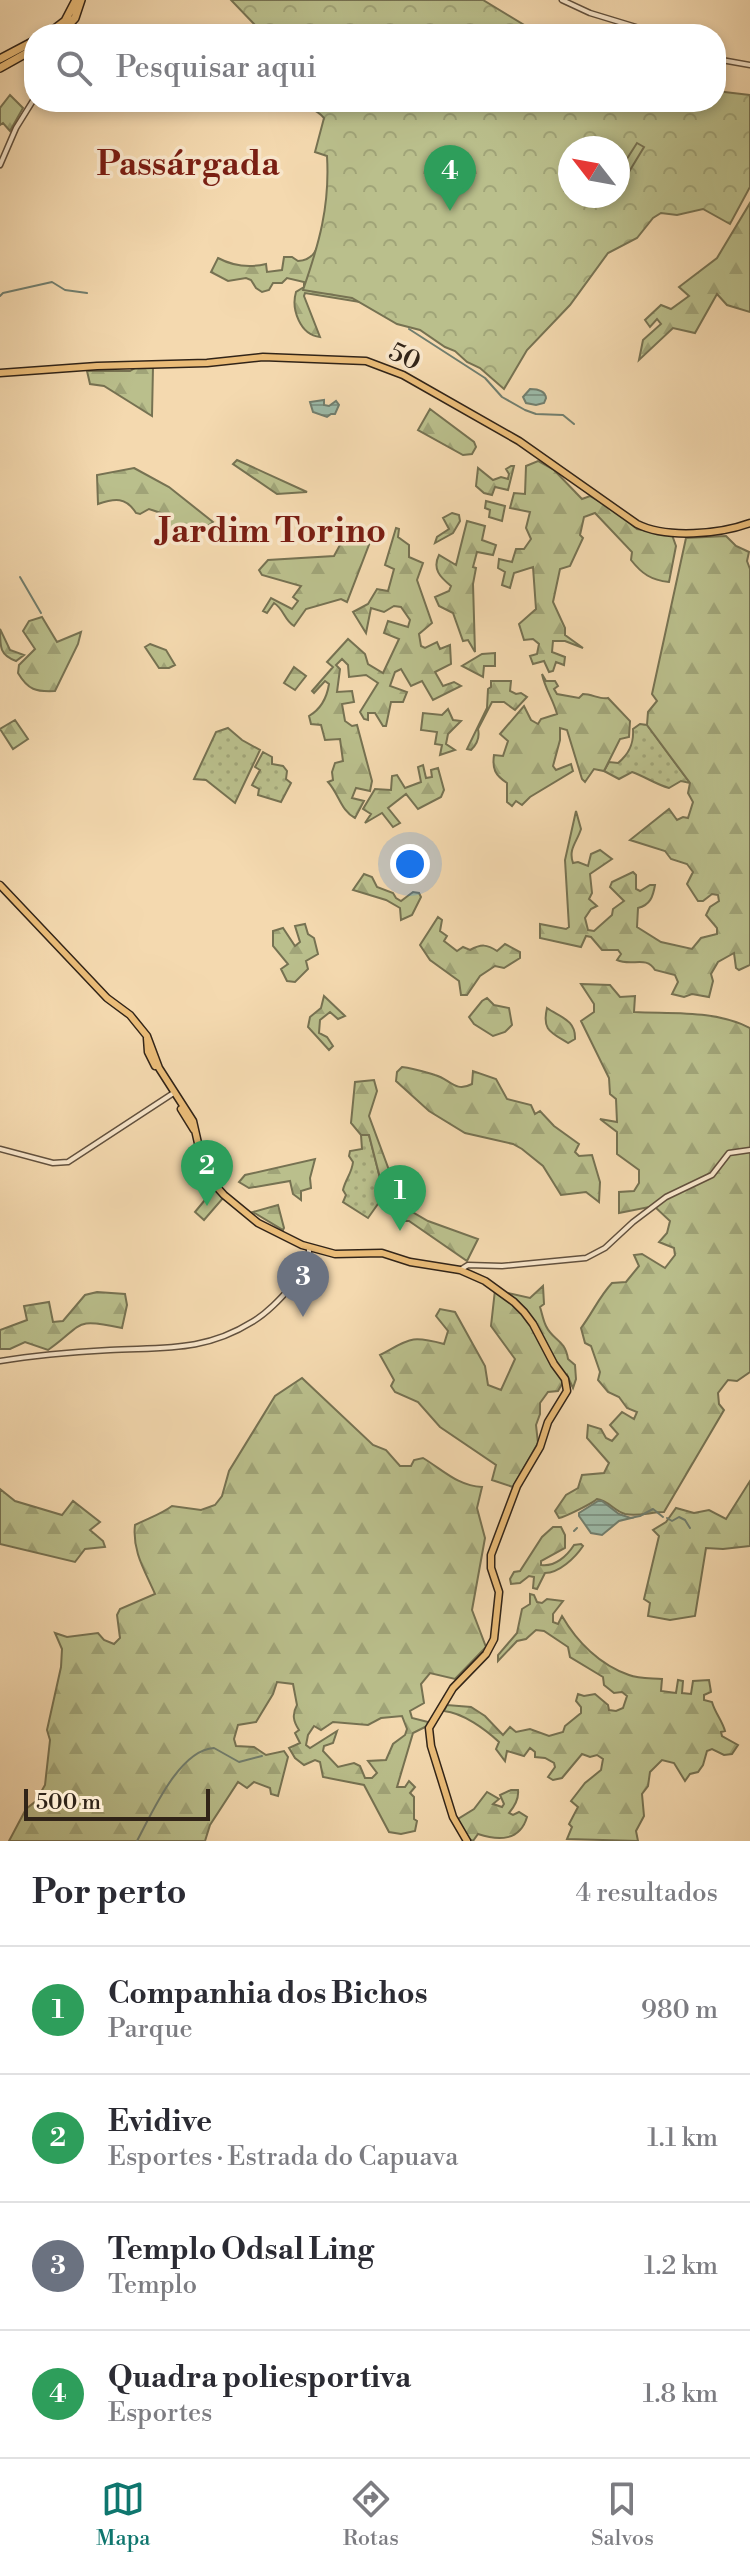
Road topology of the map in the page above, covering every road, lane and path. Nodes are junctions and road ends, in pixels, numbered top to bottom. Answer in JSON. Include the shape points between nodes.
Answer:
{"nodes":[{"id":1,"x":79,"y":0,"type":"edge"},
{"id":2,"x":562,"y":0,"type":"edge"},
{"id":3,"x":61,"y":24,"type":"edge"},
{"id":4,"x":69,"y":24,"type":"edge"},
{"id":5,"x":626,"y":24,"type":"edge"},
{"id":6,"x":24,"y":46,"type":"edge"},
{"id":7,"x":24,"y":55,"type":"edge"},
{"id":8,"x":0,"y":59,"type":"edge"},
{"id":9,"x":726,"y":61,"type":"edge"},
{"id":10,"x":750,"y":65,"type":"edge"},
{"id":11,"x":0,"y":68,"type":"edge"},
{"id":12,"x":26,"y":112,"type":"edge"},
{"id":13,"x":0,"y":165,"type":"edge"},
{"id":14,"x":0,"y":373,"type":"edge"},
{"id":15,"x":518,"y":436,"type":"dead end"},
{"id":16,"x":539,"y":454,"type":"junction"},
{"id":17,"x":750,"y":523,"type":"edge"},
{"id":18,"x":0,"y":885,"type":"edge"},
{"id":19,"x":152,"y":1055,"type":"junction"},
{"id":20,"x":173,"y":1094,"type":"junction"},
{"id":21,"x":190,"y":1120,"type":"junction"},
{"id":22,"x":0,"y":1149,"type":"edge"},
{"id":23,"x":750,"y":1150,"type":"edge"},
{"id":24,"x":309,"y":1247,"type":"junction"},
{"id":25,"x":460,"y":1270,"type":"junction"},
{"id":26,"x":0,"y":1361,"type":"edge"},
{"id":27,"x":467,"y":1841,"type":"edge"}],
"edges":[{"from":1,"to":3,"type":"highway"},
{"from":1,"to":4,"type":"highway"},
{"from":2,"to":5,"type":"street"},
{"from":6,"to":8,"type":"highway"},
{"from":7,"to":11,"type":"highway"},
{"from":9,"to":10,"type":"street"},
{"from":12,"to":13,"type":"street"},
{"from":14,"to":16,"type":"main road","name":"50","via":[[263,357],[356,359],[403,375]]},
{"from":15,"to":16,"type":"main road"},
{"from":16,"to":17,"type":"main road","name":"50","via":[[649,529],[717,533]]},
{"from":18,"to":19,"type":"main road","via":[[107,998],[130,1015],[147,1036]]},
{"from":19,"to":20,"type":"main road"},
{"from":19,"to":21,"type":"main road"},
{"from":20,"to":21,"type":"main road"},
{"from":20,"to":22,"type":"street","via":[[68,1162]]},
{"from":21,"to":24,"type":"main road","via":[[202,1165],[215,1186],[258,1223]]},
{"from":23,"to":25,"type":"street","via":[[729,1153],[712,1175],[666,1197],[586,1258],[468,1265]]},
{"from":24,"to":25,"type":"main road","via":[[335,1254],[382,1253]]},
{"from":24,"to":26,"type":"street","via":[[309,1272],[258,1319],[225,1335],[179,1348]]},
{"from":25,"to":27,"type":"main road","via":[[496,1287],[524,1312],[568,1389],[517,1486],[491,1555],[499,1592],[494,1639],[453,1688],[429,1731],[453,1817]]}]}
